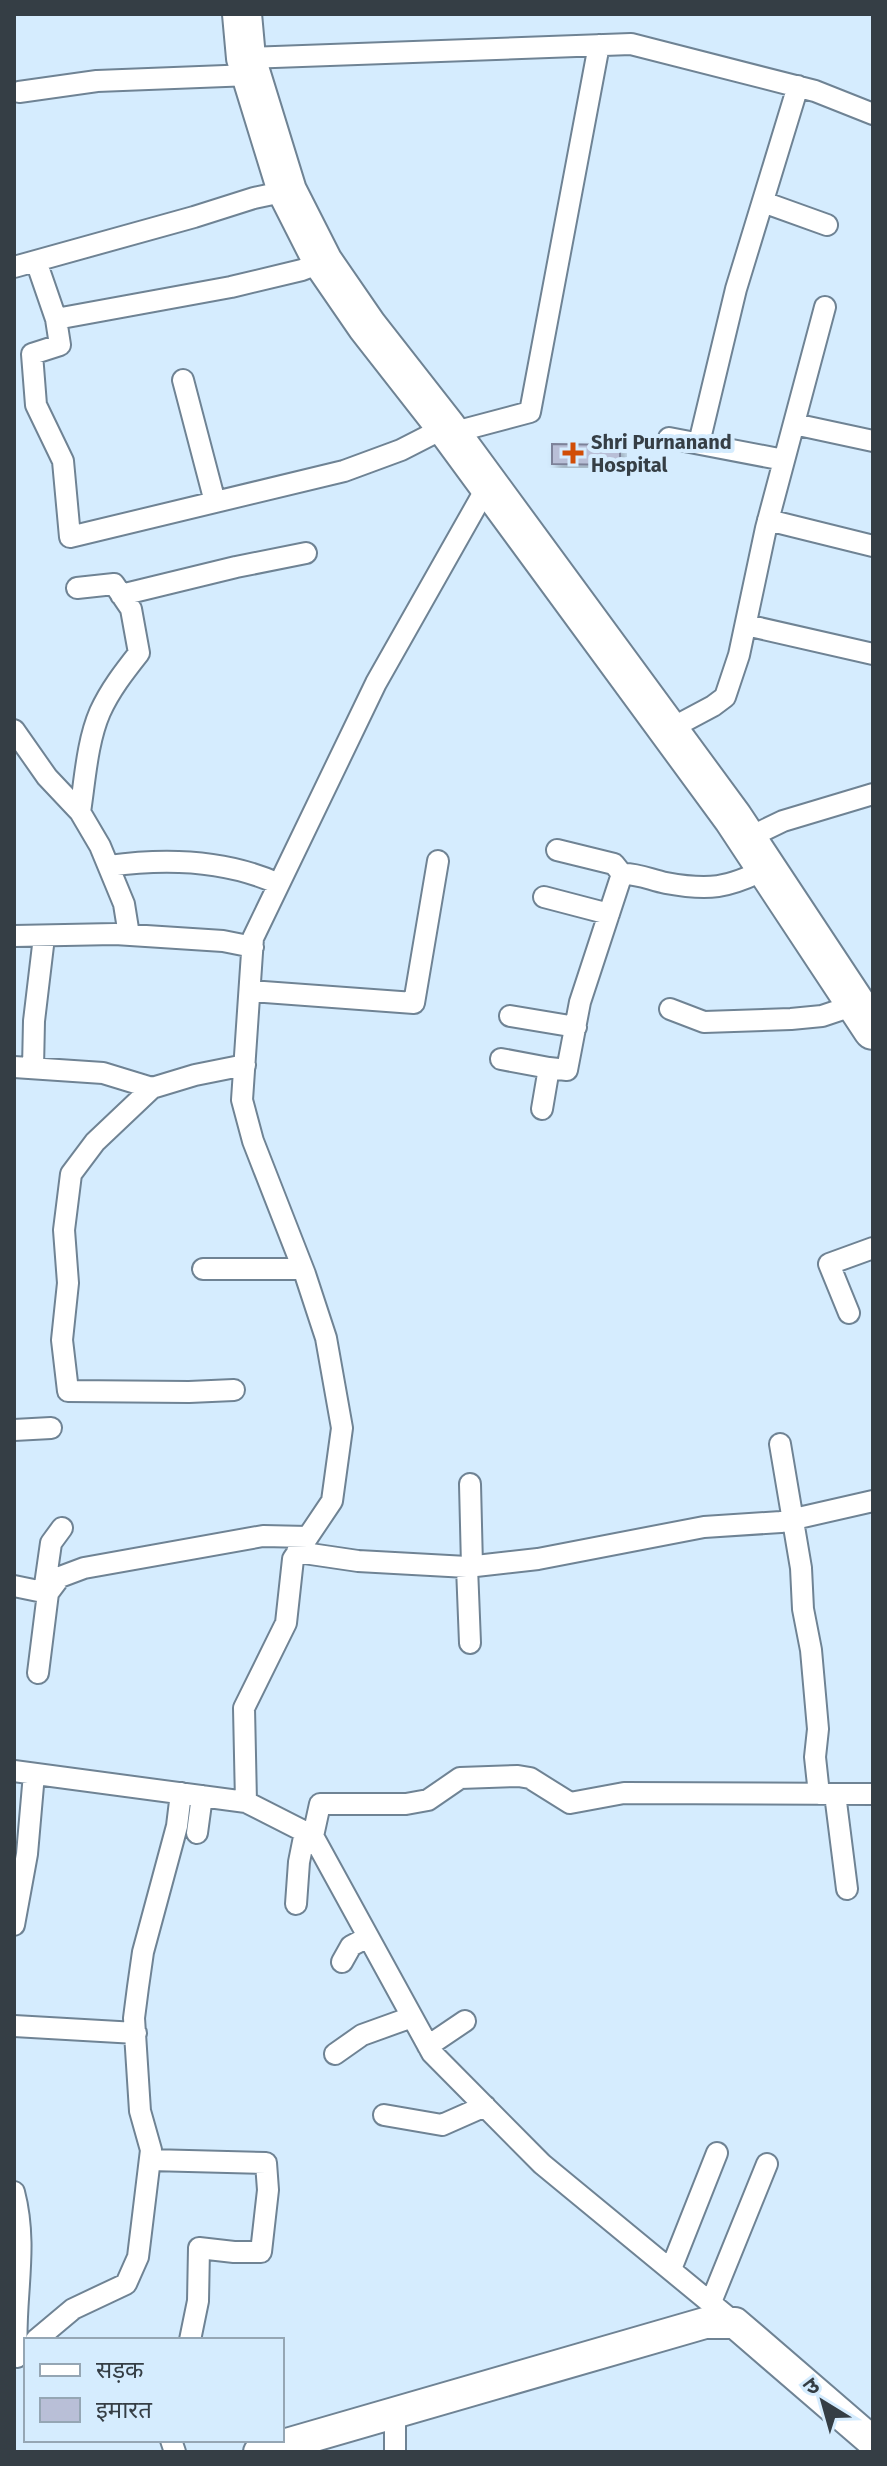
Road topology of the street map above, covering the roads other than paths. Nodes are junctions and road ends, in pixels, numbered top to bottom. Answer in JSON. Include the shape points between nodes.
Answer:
{"nodes":[{"id":1,"x":242,"y":14,"type":"edge"},
{"id":2,"x":599,"y":45,"type":"junction"},
{"id":3,"x":248,"y":66,"type":"junction"},
{"id":4,"x":798,"y":86,"type":"junction"},
{"id":5,"x":19,"y":92,"type":"dead end"},
{"id":6,"x":873,"y":114,"type":"edge"},
{"id":7,"x":287,"y":191,"type":"junction"},
{"id":8,"x":763,"y":202,"type":"junction"},
{"id":9,"x":827,"y":225,"type":"dead end"},
{"id":10,"x":36,"y":261,"type":"junction"},
{"id":11,"x":323,"y":262,"type":"junction"},
{"id":12,"x":14,"y":267,"type":"edge"},
{"id":13,"x":825,"y":307,"type":"dead end"},
{"id":14,"x":56,"y":319,"type":"junction"},
{"id":15,"x":183,"y":380,"type":"dead end"},
{"id":16,"x":794,"y":424,"type":"junction"},
{"id":17,"x":448,"y":430,"type":"junction"},
{"id":18,"x":669,"y":438,"type":"dead end"},
{"id":19,"x":873,"y":441,"type":"edge"},
{"id":20,"x":699,"y":443,"type":"junction"},
{"id":21,"x":784,"y":460,"type":"junction"},
{"id":22,"x":488,"y":485,"type":"junction"},
{"id":23,"x":215,"y":502,"type":"junction"},
{"id":24,"x":768,"y":520,"type":"junction"},
{"id":25,"x":873,"y":546,"type":"edge"},
{"id":26,"x":306,"y":553,"type":"dead end"},
{"id":27,"x":77,"y":588,"type":"dead end"},
{"id":28,"x":121,"y":595,"type":"junction"},
{"id":29,"x":746,"y":625,"type":"junction"},
{"id":30,"x":873,"y":654,"type":"edge"},
{"id":31,"x":14,"y":730,"type":"edge"},
{"id":32,"x":668,"y":730,"type":"junction"},
{"id":33,"x":873,"y":794,"type":"edge"},
{"id":34,"x":80,"y":812,"type":"junction"},
{"id":35,"x":557,"y":850,"type":"dead end"},
{"id":36,"x":756,"y":854,"type":"junction"},
{"id":37,"x":438,"y":861,"type":"dead end"},
{"id":38,"x":109,"y":866,"type":"junction"},
{"id":39,"x":622,"y":874,"type":"junction"},
{"id":40,"x":279,"y":884,"type":"junction"},
{"id":41,"x":544,"y":897,"type":"dead end"},
{"id":42,"x":609,"y":914,"type":"junction"},
{"id":43,"x":129,"y":935,"type":"junction"},
{"id":44,"x":14,"y":936,"type":"edge"},
{"id":45,"x":44,"y":937,"type":"junction"},
{"id":46,"x":253,"y":947,"type":"junction"},
{"id":47,"x":250,"y":991,"type":"junction"},
{"id":48,"x":670,"y":1009,"type":"dead end"},
{"id":49,"x":867,"y":1011,"type":"edge"},
{"id":50,"x":510,"y":1016,"type":"dead end"},
{"id":51,"x":576,"y":1027,"type":"junction"},
{"id":52,"x":501,"y":1059,"type":"dead end"},
{"id":53,"x":245,"y":1065,"type":"junction"},
{"id":54,"x":23,"y":1067,"type":"edge"},
{"id":55,"x":549,"y":1068,"type":"junction"},
{"id":56,"x":152,"y":1088,"type":"junction"},
{"id":57,"x":542,"y":1109,"type":"dead end"},
{"id":58,"x":873,"y":1248,"type":"edge"},
{"id":59,"x":203,"y":1269,"type":"dead end"},
{"id":60,"x":303,"y":1269,"type":"junction"},
{"id":61,"x":849,"y":1313,"type":"dead end"},
{"id":62,"x":234,"y":1390,"type":"dead end"},
{"id":63,"x":51,"y":1428,"type":"dead end"},
{"id":64,"x":14,"y":1430,"type":"edge"},
{"id":65,"x":780,"y":1444,"type":"dead end"},
{"id":66,"x":470,"y":1484,"type":"dead end"},
{"id":67,"x":873,"y":1501,"type":"edge"},
{"id":68,"x":793,"y":1519,"type":"junction"},
{"id":69,"x":62,"y":1528,"type":"dead end"},
{"id":70,"x":303,"y":1544,"type":"junction"},
{"id":71,"x":470,"y":1566,"type":"junction"},
{"id":72,"x":14,"y":1586,"type":"edge"},
{"id":73,"x":46,"y":1593,"type":"junction"},
{"id":74,"x":470,"y":1643,"type":"dead end"},
{"id":75,"x":38,"y":1673,"type":"dead end"},
{"id":76,"x":24,"y":1772,"type":"edge"},
{"id":77,"x":181,"y":1793,"type":"junction"},
{"id":78,"x":827,"y":1794,"type":"junction"},
{"id":79,"x":873,"y":1794,"type":"edge"},
{"id":80,"x":202,"y":1796,"type":"junction"},
{"id":81,"x":246,"y":1802,"type":"junction"},
{"id":82,"x":197,"y":1833,"type":"dead end"},
{"id":83,"x":309,"y":1834,"type":"junction"},
{"id":84,"x":847,"y":1889,"type":"dead end"},
{"id":85,"x":296,"y":1904,"type":"dead end"},
{"id":86,"x":14,"y":1925,"type":"edge"},
{"id":87,"x":368,"y":1937,"type":"junction"},
{"id":88,"x":342,"y":1962,"type":"dead end"},
{"id":89,"x":412,"y":2017,"type":"junction"},
{"id":90,"x":465,"y":2021,"type":"dead end"},
{"id":91,"x":14,"y":2026,"type":"edge"},
{"id":92,"x":136,"y":2033,"type":"junction"},
{"id":93,"x":428,"y":2046,"type":"junction"},
{"id":94,"x":335,"y":2054,"type":"dead end"},
{"id":95,"x":485,"y":2106,"type":"junction"},
{"id":96,"x":384,"y":2115,"type":"dead end"},
{"id":97,"x":717,"y":2153,"type":"dead end"},
{"id":98,"x":150,"y":2160,"type":"junction"},
{"id":99,"x":767,"y":2164,"type":"dead end"},
{"id":100,"x":14,"y":2192,"type":"edge"},
{"id":101,"x":671,"y":2269,"type":"junction"},
{"id":102,"x":711,"y":2302,"type":"junction"},
{"id":103,"x":735,"y":2323,"type":"junction"},
{"id":104,"x":38,"y":2338,"type":"edge"},
{"id":105,"x":190,"y":2338,"type":"edge"},
{"id":106,"x":19,"y":2355,"type":"edge"},
{"id":107,"x":395,"y":2414,"type":"junction"},
{"id":108,"x":873,"y":2442,"type":"edge"},
{"id":109,"x":259,"y":2452,"type":"edge"},
{"id":110,"x":395,"y":2452,"type":"edge"}],
"edges":[{"from":1,"to":3,"type":"highway"},
{"from":2,"to":3,"type":"street"},
{"from":2,"to":4,"type":"street","via":[[631,44]]},
{"from":2,"to":17,"type":"street","via":[[530,412]]},
{"from":3,"to":5,"type":"street"},
{"from":3,"to":7,"type":"highway"},
{"from":4,"to":6,"type":"street"},
{"from":4,"to":8,"type":"street"},
{"from":7,"to":10,"type":"street"},
{"from":7,"to":11,"type":"highway"},
{"from":8,"to":9,"type":"street"},
{"from":8,"to":20,"type":"street","via":[[723,335]]},
{"from":10,"to":12,"type":"street"},
{"from":10,"to":14,"type":"street"},
{"from":11,"to":14,"type":"street","via":[[231,287]]},
{"from":11,"to":17,"type":"highway"},
{"from":13,"to":16,"type":"street"},
{"from":14,"to":23,"type":"street","via":[[60,345],[32,354],[36,405],[63,461],[70,537]]},
{"from":15,"to":23,"type":"street"},
{"from":16,"to":19,"type":"street"},
{"from":16,"to":21,"type":"street"},
{"from":17,"to":22,"type":"highway"},
{"from":17,"to":23,"type":"street","via":[[344,471]]},
{"from":18,"to":20,"type":"street"},
{"from":20,"to":21,"type":"street"},
{"from":21,"to":24,"type":"street"},
{"from":22,"to":32,"type":"highway"},
{"from":22,"to":40,"type":"street","via":[[376,683]]},
{"from":24,"to":25,"type":"street"},
{"from":24,"to":29,"type":"street"},
{"from":26,"to":28,"type":"street"},
{"from":27,"to":28,"type":"street","via":[[114,584]]},
{"from":28,"to":34,"type":"street","via":[[131,609],[139,653],[117,679],[99,714]]},
{"from":29,"to":30,"type":"street"},
{"from":29,"to":32,"type":"street","via":[[725,697]]},
{"from":31,"to":34,"type":"street"},
{"from":32,"to":36,"type":"highway"},
{"from":33,"to":36,"type":"street","via":[[783,821]]},
{"from":34,"to":38,"type":"street"},
{"from":35,"to":39,"type":"street","via":[[614,864]]},
{"from":36,"to":39,"type":"street","via":[[735,884],[708,888]]},
{"from":36,"to":49,"type":"highway"},
{"from":37,"to":47,"type":"street","via":[[414,1003]]},
{"from":38,"to":40,"type":"street","via":[[160,861],[222,866]]},
{"from":38,"to":43,"type":"street"},
{"from":39,"to":42,"type":"street"},
{"from":40,"to":46,"type":"street"},
{"from":41,"to":42,"type":"street"},
{"from":42,"to":51,"type":"street"},
{"from":43,"to":45,"type":"street"},
{"from":43,"to":46,"type":"street"},
{"from":44,"to":45,"type":"street"},
{"from":45,"to":54,"type":"street"},
{"from":46,"to":47,"type":"street"},
{"from":47,"to":53,"type":"street"},
{"from":48,"to":49,"type":"street","via":[[704,1022]]},
{"from":50,"to":51,"type":"street"},
{"from":51,"to":55,"type":"street","via":[[567,1070]]},
{"from":52,"to":55,"type":"street"},
{"from":53,"to":56,"type":"street"},
{"from":53,"to":60,"type":"street","via":[[242,1100],[253,1141]]},
{"from":54,"to":56,"type":"street","via":[[103,1073]]},
{"from":55,"to":57,"type":"street"},
{"from":56,"to":62,"type":"street","via":[[95,1142],[71,1174],[62,1340],[68,1391]]},
{"from":58,"to":61,"type":"street","via":[[829,1264]]},
{"from":59,"to":60,"type":"street"},
{"from":60,"to":70,"type":"street","via":[[326,1338],[342,1428],[332,1501]]},
{"from":63,"to":64,"type":"street"},
{"from":65,"to":68,"type":"street"},
{"from":66,"to":71,"type":"street"},
{"from":67,"to":68,"type":"street"},
{"from":68,"to":71,"type":"street","via":[[704,1527],[538,1559]]},
{"from":68,"to":78,"type":"street","via":[[811,1650],[818,1729],[815,1757]]},
{"from":69,"to":73,"type":"street","via":[[51,1543]]},
{"from":70,"to":71,"type":"street","via":[[358,1561]]},
{"from":70,"to":73,"type":"street","via":[[263,1536],[84,1568],[60,1577]]},
{"from":70,"to":81,"type":"street","via":[[293,1559],[286,1623],[244,1708]]},
{"from":71,"to":74,"type":"street"},
{"from":72,"to":73,"type":"street"},
{"from":73,"to":75,"type":"street"},
{"from":76,"to":77,"type":"street"},
{"from":76,"to":86,"type":"street","via":[[27,1854]]},
{"from":77,"to":80,"type":"street"},
{"from":77,"to":92,"type":"street","via":[[143,1952]]},
{"from":78,"to":79,"type":"street"},
{"from":78,"to":83,"type":"street","via":[[624,1793],[570,1803],[530,1778],[460,1778],[428,1800],[320,1804]]},
{"from":78,"to":84,"type":"street"},
{"from":80,"to":81,"type":"street"},
{"from":80,"to":82,"type":"street"},
{"from":81,"to":83,"type":"street"},
{"from":83,"to":85,"type":"street","via":[[299,1862]]},
{"from":83,"to":87,"type":"street"},
{"from":87,"to":88,"type":"street","via":[[351,1946]]},
{"from":87,"to":89,"type":"street"},
{"from":89,"to":93,"type":"street"},
{"from":89,"to":94,"type":"street","via":[[362,2035]]},
{"from":90,"to":93,"type":"street"},
{"from":91,"to":92,"type":"street"},
{"from":92,"to":98,"type":"street","via":[[140,2111]]},
{"from":93,"to":95,"type":"street","via":[[454,2087]]},
{"from":95,"to":96,"type":"street","via":[[442,2125]]},
{"from":95,"to":101,"type":"street","via":[[542,2164]]},
{"from":97,"to":101,"type":"street"},
{"from":98,"to":104,"type":"street","via":[[138,2257],[126,2284],[73,2309]]},
{"from":98,"to":105,"type":"street","via":[[266,2163],[261,2252],[199,2248],[198,2301]]},
{"from":99,"to":102,"type":"street"},
{"from":100,"to":106,"type":"street","via":[[21,2218],[15,2329]]},
{"from":101,"to":102,"type":"street"},
{"from":102,"to":103,"type":"street"},
{"from":103,"to":107,"type":"main road","via":[[705,2323],[669,2332]]},
{"from":103,"to":108,"type":"main road"},
{"from":107,"to":109,"type":"main road"},
{"from":107,"to":110,"type":"street"}]}
